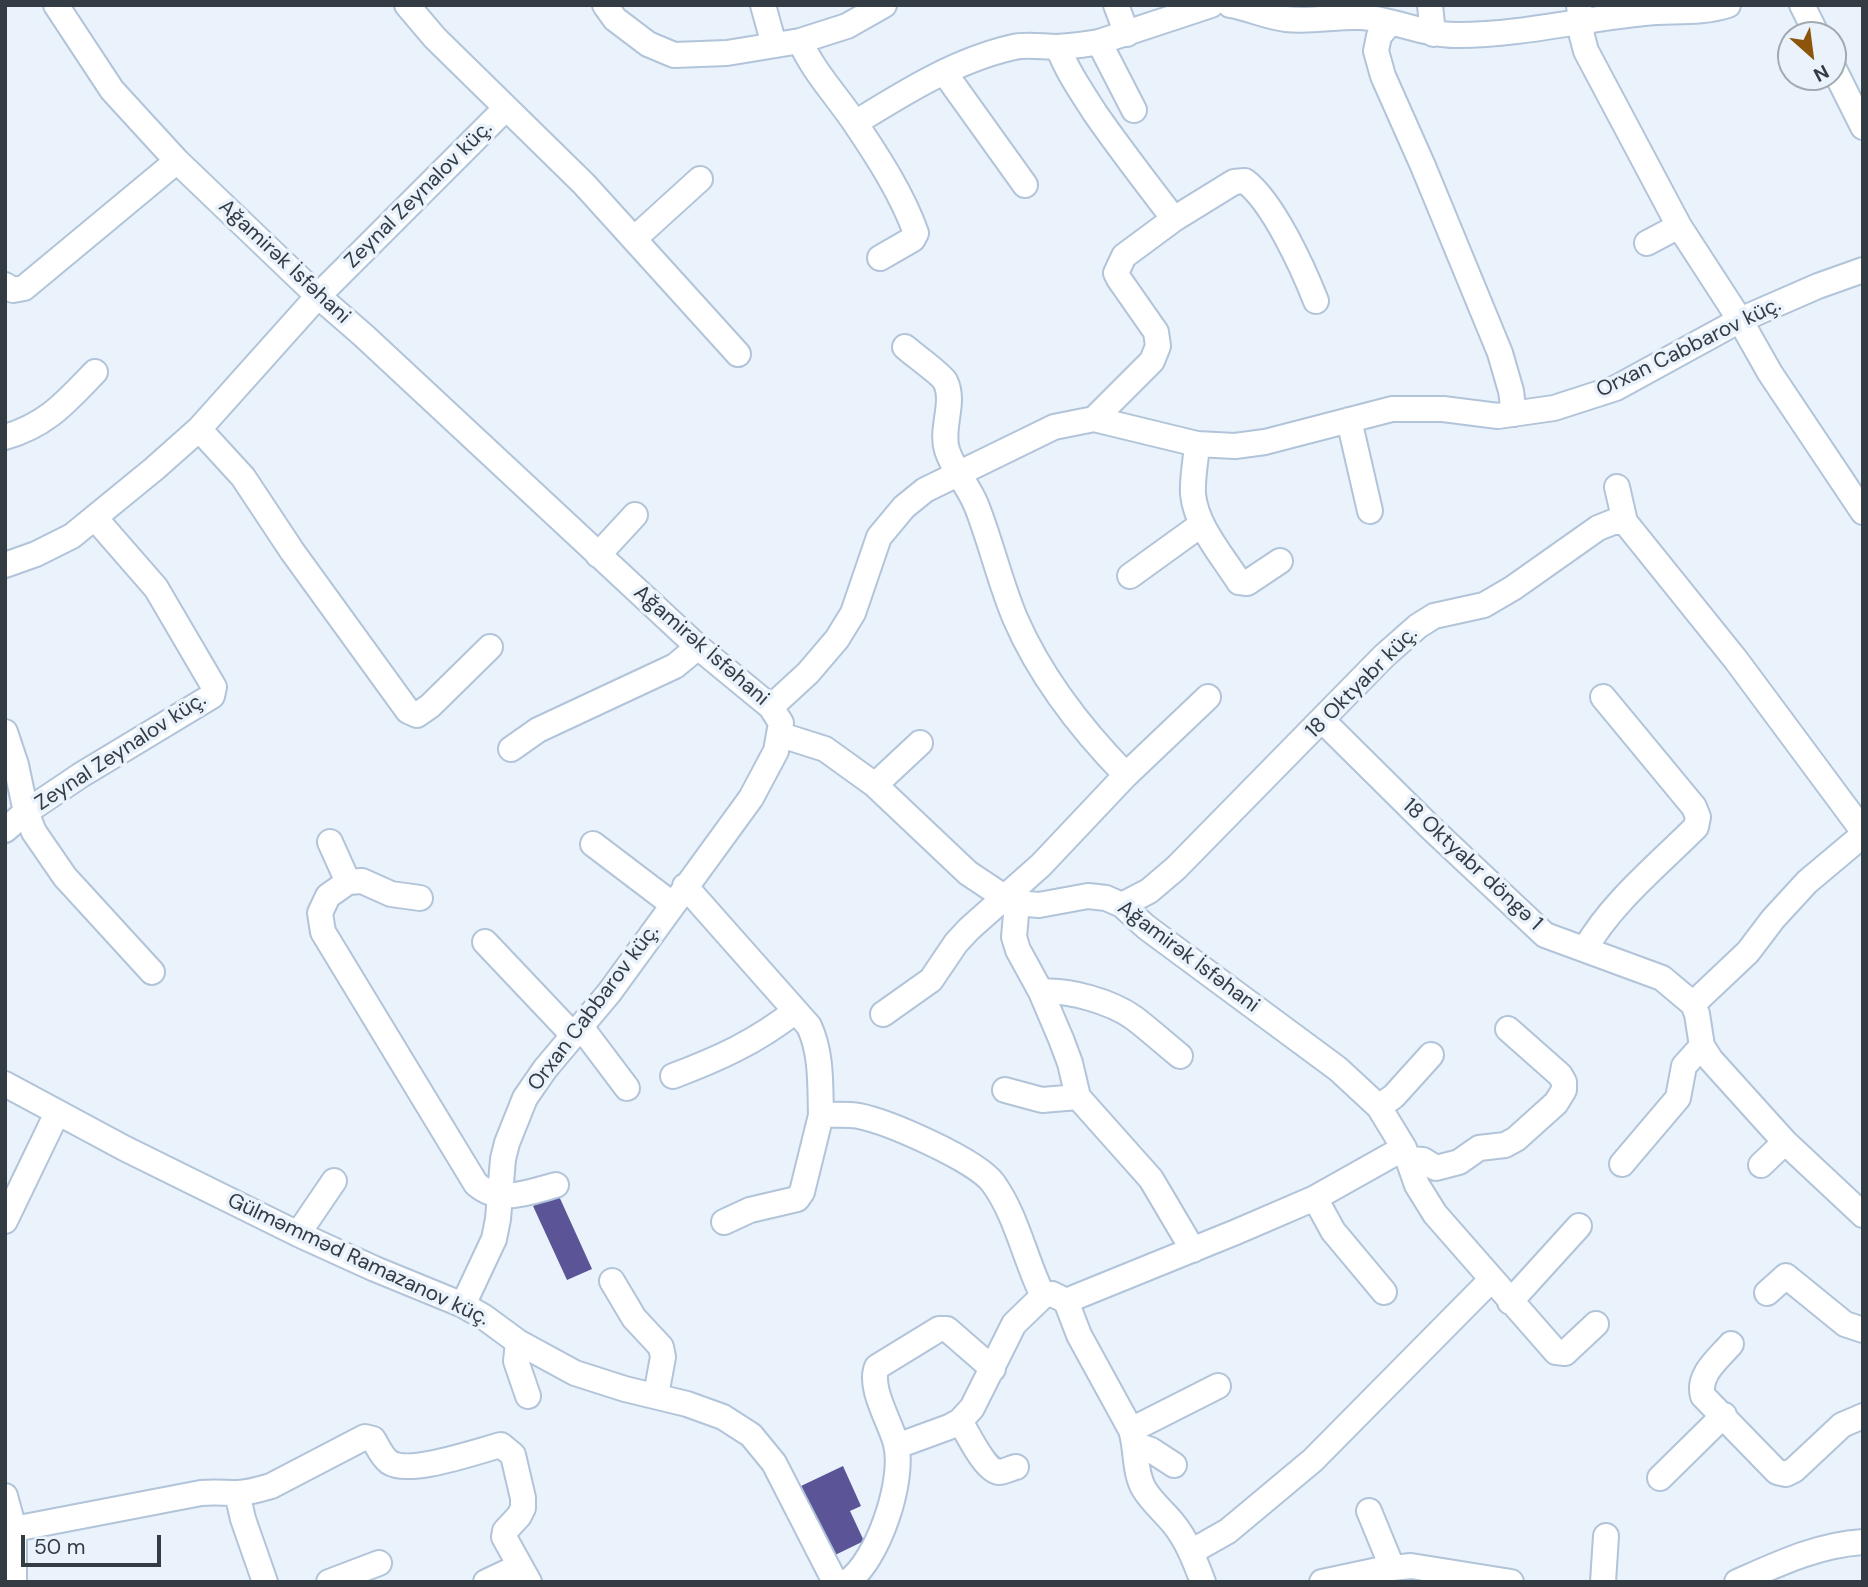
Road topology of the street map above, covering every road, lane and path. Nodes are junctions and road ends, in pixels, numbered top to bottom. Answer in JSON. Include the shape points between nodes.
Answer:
{"nodes":[{"id":1,"x":56,"y":5,"type":"edge"},
{"id":2,"x":407,"y":5,"type":"edge"},
{"id":3,"x":606,"y":5,"type":"edge"},
{"id":4,"x":763,"y":5,"type":"edge"},
{"id":5,"x":884,"y":5,"type":"edge"},
{"id":6,"x":1116,"y":5,"type":"edge"},
{"id":7,"x":1230,"y":5,"type":"edge"},
{"id":8,"x":1430,"y":5,"type":"edge"},
{"id":9,"x":1728,"y":5,"type":"edge"},
{"id":10,"x":1802,"y":5,"type":"edge"},
{"id":11,"x":1206,"y":6,"type":"edge"},
{"id":12,"x":1323,"y":13,"type":"edge"},
{"id":13,"x":1580,"y":14,"type":"edge"},
{"id":14,"x":1810,"y":21,"type":"edge"},
{"id":15,"x":1390,"y":23,"type":"junction"},
{"id":16,"x":1127,"y":34,"type":"junction"},
{"id":17,"x":1433,"y":34,"type":"junction"},
{"id":18,"x":800,"y":41,"type":"junction"},
{"id":19,"x":1099,"y":42,"type":"junction"},
{"id":20,"x":774,"y":45,"type":"junction"},
{"id":21,"x":1058,"y":47,"type":"junction"},
{"id":22,"x":944,"y":72,"type":"junction"},
{"id":23,"x":1845,"y":91,"type":"edge"},
{"id":24,"x":506,"y":108,"type":"junction"},
{"id":25,"x":1134,"y":110,"type":"dead end"},
{"id":26,"x":855,"y":123,"type":"junction"},
{"id":27,"x":1863,"y":127,"type":"edge"},
{"id":28,"x":177,"y":160,"type":"junction"},
{"id":29,"x":700,"y":179,"type":"dead end"},
{"id":30,"x":1025,"y":185,"type":"dead end"},
{"id":31,"x":1174,"y":219,"type":"junction"},
{"id":32,"x":1679,"y":226,"type":"junction"},
{"id":33,"x":634,"y":239,"type":"junction"},
{"id":34,"x":1647,"y":243,"type":"dead end"},
{"id":35,"x":880,"y":258,"type":"dead end"},
{"id":36,"x":1863,"y":270,"type":"edge"},
{"id":37,"x":5,"y":285,"type":"edge"},
{"id":38,"x":318,"y":296,"type":"junction"},
{"id":39,"x":1316,"y":301,"type":"dead end"},
{"id":40,"x":1740,"y":320,"type":"junction"},
{"id":41,"x":905,"y":347,"type":"dead end"},
{"id":42,"x":738,"y":354,"type":"dead end"},
{"id":43,"x":96,"y":372,"type":"dead end"},
{"id":44,"x":1514,"y":414,"type":"junction"},
{"id":45,"x":1094,"y":419,"type":"junction"},
{"id":46,"x":1349,"y":420,"type":"junction"},
{"id":47,"x":199,"y":429,"type":"junction"},
{"id":48,"x":5,"y":437,"type":"edge"},
{"id":49,"x":1197,"y":444,"type":"junction"},
{"id":50,"x":959,"y":473,"type":"junction"},
{"id":51,"x":1617,"y":487,"type":"dead end"},
{"id":52,"x":1370,"y":511,"type":"dead end"},
{"id":53,"x":1863,"y":512,"type":"edge"},
{"id":54,"x":635,"y":515,"type":"dead end"},
{"id":55,"x":95,"y":518,"type":"junction"},
{"id":56,"x":1625,"y":522,"type":"junction"},
{"id":57,"x":1202,"y":524,"type":"junction"},
{"id":58,"x":598,"y":555,"type":"junction"},
{"id":59,"x":1280,"y":561,"type":"dead end"},
{"id":60,"x":5,"y":565,"type":"edge"},
{"id":61,"x":1130,"y":576,"type":"dead end"},
{"id":62,"x":490,"y":647,"type":"dead end"},
{"id":63,"x":698,"y":647,"type":"junction"},
{"id":64,"x":1208,"y":697,"type":"dead end"},
{"id":65,"x":1603,"y":697,"type":"dead end"},
{"id":66,"x":771,"y":706,"type":"junction"},
{"id":67,"x":1323,"y":721,"type":"junction"},
{"id":68,"x":5,"y":732,"type":"edge"},
{"id":69,"x":781,"y":735,"type":"junction"},
{"id":70,"x":920,"y":743,"type":"dead end"},
{"id":71,"x":511,"y":749,"type":"dead end"},
{"id":72,"x":1126,"y":775,"type":"junction"},
{"id":73,"x":874,"y":785,"type":"junction"},
{"id":74,"x":26,"y":812,"type":"junction"},
{"id":75,"x":5,"y":830,"type":"edge"},
{"id":76,"x":1863,"y":833,"type":"edge"},
{"id":77,"x":330,"y":842,"type":"dead end"},
{"id":78,"x":593,"y":844,"type":"dead end"},
{"id":79,"x":348,"y":881,"type":"junction"},
{"id":80,"x":678,"y":895,"type":"junction"},
{"id":81,"x":420,"y":898,"type":"dead end"},
{"id":82,"x":1011,"y":900,"type":"junction"},
{"id":83,"x":1122,"y":905,"type":"junction"},
{"id":84,"x":485,"y":942,"type":"dead end"},
{"id":85,"x":1585,"y":949,"type":"junction"},
{"id":86,"x":152,"y":972,"type":"dead end"},
{"id":87,"x":1041,"y":992,"type":"junction"},
{"id":88,"x":1693,"y":1004,"type":"junction"},
{"id":89,"x":794,"y":1012,"type":"junction"},
{"id":90,"x":883,"y":1014,"type":"dead end"},
{"id":91,"x":1508,"y":1029,"type":"dead end"},
{"id":92,"x":577,"y":1032,"type":"junction"},
{"id":93,"x":1702,"y":1046,"type":"junction"},
{"id":94,"x":1431,"y":1055,"type":"dead end"},
{"id":95,"x":1180,"y":1056,"type":"dead end"},
{"id":96,"x":673,"y":1076,"type":"dead end"},
{"id":97,"x":5,"y":1084,"type":"edge"},
{"id":98,"x":627,"y":1088,"type":"dead end"},
{"id":99,"x":1005,"y":1090,"type":"dead end"},
{"id":100,"x":1078,"y":1097,"type":"junction"},
{"id":101,"x":1379,"y":1107,"type":"junction"},
{"id":102,"x":57,"y":1113,"type":"junction"},
{"id":103,"x":821,"y":1115,"type":"junction"},
{"id":104,"x":1785,"y":1142,"type":"junction"},
{"id":105,"x":1406,"y":1154,"type":"junction"},
{"id":106,"x":1622,"y":1164,"type":"dead end"},
{"id":107,"x":1761,"y":1165,"type":"dead end"},
{"id":108,"x":334,"y":1181,"type":"dead end"},
{"id":109,"x":556,"y":1185,"type":"dead end"},
{"id":110,"x":499,"y":1197,"type":"junction"},
{"id":111,"x":1315,"y":1198,"type":"junction"},
{"id":112,"x":1863,"y":1215,"type":"edge"},
{"id":113,"x":5,"y":1220,"type":"edge"},
{"id":114,"x":724,"y":1222,"type":"dead end"},
{"id":115,"x":1579,"y":1226,"type":"dead end"},
{"id":116,"x":298,"y":1234,"type":"junction"},
{"id":117,"x":1193,"y":1250,"type":"junction"},
{"id":118,"x":1491,"y":1280,"type":"junction"},
{"id":119,"x":612,"y":1281,"type":"dead end"},
{"id":120,"x":1384,"y":1293,"type":"dead end"},
{"id":121,"x":1767,"y":1293,"type":"dead end"},
{"id":122,"x":1054,"y":1298,"type":"junction"},
{"id":123,"x":1510,"y":1302,"type":"junction"},
{"id":124,"x":463,"y":1305,"type":"junction"},
{"id":125,"x":1596,"y":1324,"type":"dead end"},
{"id":126,"x":1863,"y":1330,"type":"edge"},
{"id":127,"x":518,"y":1342,"type":"junction"},
{"id":128,"x":1731,"y":1343,"type":"dead end"},
{"id":129,"x":993,"y":1368,"type":"junction"},
{"id":130,"x":1217,"y":1386,"type":"dead end"},
{"id":131,"x":656,"y":1395,"type":"junction"},
{"id":132,"x":528,"y":1396,"type":"dead end"},
{"id":133,"x":1724,"y":1415,"type":"junction"},
{"id":134,"x":1863,"y":1416,"type":"edge"},
{"id":135,"x":960,"y":1421,"type":"junction"},
{"id":136,"x":1134,"y":1438,"type":"junction"},
{"id":137,"x":897,"y":1446,"type":"junction"},
{"id":138,"x":1174,"y":1465,"type":"dead end"},
{"id":139,"x":1016,"y":1467,"type":"dead end"},
{"id":140,"x":1660,"y":1478,"type":"dead end"},
{"id":141,"x":237,"y":1493,"type":"junction"},
{"id":142,"x":5,"y":1496,"type":"edge"},
{"id":143,"x":1369,"y":1511,"type":"dead end"},
{"id":144,"x":14,"y":1529,"type":"junction"},
{"id":145,"x":1606,"y":1536,"type":"dead end"},
{"id":146,"x":1863,"y":1542,"type":"edge"},
{"id":147,"x":1191,"y":1552,"type":"junction"},
{"id":148,"x":379,"y":1563,"type":"dead end"},
{"id":149,"x":1392,"y":1567,"type":"junction"},
{"id":150,"x":524,"y":1574,"type":"edge"},
{"id":151,"x":1775,"y":1574,"type":"edge"},
{"id":152,"x":1497,"y":1581,"type":"edge"},
{"id":153,"x":14,"y":1582,"type":"edge"},
{"id":154,"x":265,"y":1582,"type":"edge"},
{"id":155,"x":329,"y":1582,"type":"edge"},
{"id":156,"x":486,"y":1582,"type":"edge"},
{"id":157,"x":835,"y":1582,"type":"edge"},
{"id":158,"x":847,"y":1582,"type":"edge"},
{"id":159,"x":1203,"y":1582,"type":"edge"},
{"id":160,"x":1321,"y":1582,"type":"edge"},
{"id":161,"x":1603,"y":1582,"type":"edge"},
{"id":162,"x":1737,"y":1582,"type":"edge"}],
"edges":[{"from":1,"to":28,"type":"street","name":"Ağamirək İsfəhani","via":[[112,90]]},
{"from":2,"to":24,"type":"street"},
{"from":3,"to":20,"type":"street","via":[[615,19],[648,44],[674,55]]},
{"from":4,"to":20,"type":"street"},
{"from":5,"to":18,"type":"street","via":[[848,26]]},
{"from":6,"to":16,"type":"street"},
{"from":7,"to":12,"type":"street","via":[[1289,20]]},
{"from":8,"to":17,"type":"street"},
{"from":9,"to":13,"type":"street","via":[[1696,11]]},
{"from":10,"to":14,"type":"street"},
{"from":11,"to":16,"type":"street"},
{"from":12,"to":15,"type":"street"},
{"from":13,"to":17,"type":"street","via":[[1461,36]]},
{"from":13,"to":32,"type":"street","via":[[1593,66]]},
{"from":15,"to":17,"type":"street"},
{"from":15,"to":44,"type":"street","via":[[1379,36],[1376,51],[1383,76],[1500,353]]},
{"from":16,"to":19,"type":"street"},
{"from":18,"to":20,"type":"street"},
{"from":18,"to":26,"type":"street"},
{"from":19,"to":21,"type":"street"},
{"from":19,"to":25,"type":"street"},
{"from":21,"to":22,"type":"street","via":[[1018,46]]},
{"from":21,"to":31,"type":"street","via":[[1065,66],[1117,145]]},
{"from":22,"to":26,"type":"street"},
{"from":22,"to":30,"type":"street"},
{"from":23,"to":27,"type":"street"},
{"from":24,"to":33,"type":"street"},
{"from":24,"to":38,"type":"street","name":"Zeynal Zeynalov küç."},
{"from":26,"to":35,"type":"street","via":[[903,201],[916,233]]},
{"from":28,"to":37,"type":"street","via":[[23,288],[13,290]]},
{"from":28,"to":38,"type":"street","name":"Ağamirək İsfəhani"},
{"from":29,"to":33,"type":"street"},
{"from":31,"to":39,"type":"street","via":[[1234,182],[1245,181],[1301,263]]},
{"from":31,"to":45,"type":"street","via":[[1119,264],[1116,273],[1156,332],[1158,346],[1152,361]]},
{"from":32,"to":34,"type":"street"},
{"from":32,"to":40,"type":"street"},
{"from":33,"to":42,"type":"street"},
{"from":36,"to":40,"type":"street","name":"Orxan Cabbarov küç."},
{"from":38,"to":47,"type":"street","name":"Zeynal Zeynalov küç."},
{"from":38,"to":58,"type":"street","name":"Ağamirək İsfəhani"},
{"from":40,"to":44,"type":"street","name":"Orxan Cabbarov küç.","via":[[1615,388],[1554,408]]},
{"from":40,"to":53,"type":"street"},
{"from":41,"to":50,"type":"street","via":[[945,381],[949,394],[946,448]]},
{"from":43,"to":48,"type":"street","via":[[54,413],[29,430]]},
{"from":44,"to":46,"type":"street","name":"Orxan Cabbarov küç.","via":[[1392,409]]},
{"from":45,"to":49,"type":"street","name":"Orxan Cabbarov küç."},
{"from":45,"to":50,"type":"street","name":"Orxan Cabbarov küç.","via":[[1054,427]]},
{"from":46,"to":49,"type":"street","name":"Orxan Cabbarov küç.","via":[[1265,442]]},
{"from":46,"to":52,"type":"street"},
{"from":47,"to":55,"type":"street","name":"Zeynal Zeynalov küç."},
{"from":47,"to":62,"type":"street","via":[[243,477],[408,710],[417,715],[430,706]]},
{"from":49,"to":57,"type":"street","via":[[1193,492]]},
{"from":50,"to":66,"type":"street","name":"Orxan Cabbarov küç.","via":[[925,490],[893,519],[879,537],[853,613],[808,673]]},
{"from":50,"to":72,"type":"street","via":[[977,506],[1016,619],[1036,658],[1070,710]]},
{"from":51,"to":56,"type":"street"},
{"from":54,"to":58,"type":"street"},
{"from":55,"to":60,"type":"street","name":"Zeynal Zeynalov küç.","via":[[72,536]]},
{"from":55,"to":74,"type":"street","name":"Zeynal Zeynalov küç.","via":[[156,588],[214,687],[212,696]]},
{"from":56,"to":67,"type":"street","name":"18 Oktyabr küç.","via":[[1598,528],[1484,605],[1434,616],[1418,626]]},
{"from":56,"to":76,"type":"street","via":[[1736,660]]},
{"from":57,"to":59,"type":"street","via":[[1239,582],[1247,583]]},
{"from":57,"to":61,"type":"street"},
{"from":58,"to":63,"type":"street","name":"Ağamirək İsfəhani"},
{"from":63,"to":66,"type":"street","name":"Ağamirək İsfəhani"},
{"from":63,"to":71,"type":"street","via":[[675,666],[538,730]]},
{"from":64,"to":72,"type":"street"},
{"from":65,"to":85,"type":"street","via":[[1695,807],[1698,817],[1696,827],[1615,909]]},
{"from":66,"to":69,"type":"street","name":"Ağamirək İsfəhani","via":[[781,723]]},
{"from":67,"to":83,"type":"street","name":"18 Oktyabr küç.","via":[[1177,868]]},
{"from":67,"to":85,"type":"street","name":"18 Oktyabr döngə 1","via":[[1545,935]]},
{"from":68,"to":74,"type":"street","name":"Zeynal Zeynalov küç."},
{"from":69,"to":73,"type":"street","via":[[825,749]]},
{"from":69,"to":80,"type":"street","name":"Orxan Cabbarov küç.","via":[[751,798]]},
{"from":70,"to":73,"type":"street"},
{"from":72,"to":82,"type":"street"},
{"from":73,"to":82,"type":"street","via":[[968,873]]},
{"from":74,"to":75,"type":"street","name":"Zeynal Zeynalov küç."},
{"from":74,"to":86,"type":"street","name":"Zeynal Zeynalov küç.","via":[[65,877]]},
{"from":76,"to":88,"type":"street","via":[[1807,882],[1748,952]]},
{"from":77,"to":79,"type":"street"},
{"from":78,"to":80,"type":"street"},
{"from":79,"to":81,"type":"street"},
{"from":79,"to":110,"type":"street","via":[[328,896],[320,913],[323,932],[476,1184]]},
{"from":80,"to":89,"type":"street"},
{"from":80,"to":92,"type":"street","name":"Orxan Cabbarov küç."},
{"from":82,"to":83,"type":"street","name":"Ağamirək İsfəhani","via":[[1039,905],[1088,897]]},
{"from":82,"to":87,"type":"street","via":[[1018,950]]},
{"from":82,"to":90,"type":"street","via":[[956,943],[931,980]]},
{"from":83,"to":101,"type":"street","name":"Ağamirək İsfəhani","via":[[1338,1069]]},
{"from":84,"to":92,"type":"street"},
{"from":85,"to":88,"type":"street","name":"18 Oktyabr döngə 1","via":[[1662,978]]},
{"from":87,"to":95,"type":"street","via":[[1072,993],[1119,1010]]},
{"from":87,"to":100,"type":"street","via":[[1070,1063]]},
{"from":88,"to":93,"type":"street"},
{"from":89,"to":96,"type":"street","via":[[766,1034]]},
{"from":89,"to":103,"type":"street","via":[[809,1026],[815,1040]]},
{"from":91,"to":105,"type":"street","via":[[1560,1075],[1563,1090],[1556,1103],[1516,1139],[1485,1146],[1460,1162],[1436,1168]]},
{"from":92,"to":98,"type":"street"},
{"from":92,"to":110,"type":"street","name":"Orxan Cabbarov küç.","via":[[525,1098],[507,1143]]},
{"from":93,"to":104,"type":"street"},
{"from":93,"to":106,"type":"street","via":[[1684,1066],[1678,1098]]},
{"from":94,"to":101,"type":"street"},
{"from":97,"to":102,"type":"street","name":"Gülməmməd Ramazanov küç."},
{"from":99,"to":100,"type":"street","via":[[1042,1100]]},
{"from":100,"to":117,"type":"street","via":[[1151,1179]]},
{"from":101,"to":105,"type":"street","name":"Ağamirək İsfəhani"},
{"from":102,"to":113,"type":"street"},
{"from":102,"to":116,"type":"street","name":"Gülməmməd Ramazanov küç."},
{"from":103,"to":114,"type":"street","via":[[797,1199],[750,1210]]},
{"from":103,"to":122,"type":"street","via":[[859,1116],[901,1130],[977,1167],[1003,1201],[1031,1272]]},
{"from":104,"to":107,"type":"street"},
{"from":104,"to":112,"type":"street"},
{"from":105,"to":111,"type":"street"},
{"from":105,"to":118,"type":"street","name":"Ağamirək İsfəhani","via":[[1435,1214]]},
{"from":108,"to":116,"type":"street"},
{"from":109,"to":110,"type":"street"},
{"from":110,"to":124,"type":"street","name":"Orxan Cabbarov küç.","via":[[494,1239]]},
{"from":111,"to":117,"type":"street"},
{"from":111,"to":120,"type":"street","via":[[1333,1231]]},
{"from":115,"to":123,"type":"street"},
{"from":116,"to":124,"type":"street","name":"Gülməmməd Ramazanov küç."},
{"from":117,"to":122,"type":"street"},
{"from":118,"to":123,"type":"street","name":"Ağamirək İsfəhani"},
{"from":118,"to":147,"type":"street","via":[[1313,1460],[1228,1531]]},
{"from":119,"to":131,"type":"street","via":[[634,1318],[661,1347]]},
{"from":121,"to":126,"type":"street","via":[[1786,1276],[1845,1324]]},
{"from":122,"to":129,"type":"street","via":[[1014,1324]]},
{"from":122,"to":136,"type":"street"},
{"from":123,"to":125,"type":"street","name":"Ağamirək İsfəhani","via":[[1556,1352],[1565,1353]]},
{"from":124,"to":127,"type":"street","name":"Gülməmməd Ramazanov küç."},
{"from":127,"to":131,"type":"street","name":"Gülməmməd Ramazanov küç.","via":[[575,1373]]},
{"from":127,"to":132,"type":"street","via":[[516,1361]]},
{"from":128,"to":133,"type":"street","via":[[1703,1376],[1700,1387],[1703,1396]]},
{"from":129,"to":135,"type":"street"},
{"from":129,"to":137,"type":"street","via":[[947,1329],[939,1329],[877,1367],[874,1383]]},
{"from":130,"to":136,"type":"street"},
{"from":131,"to":157,"type":"street","name":"Gülməmməd Ramazanov küç.","via":[[723,1417],[751,1434],[774,1463]]},
{"from":133,"to":134,"type":"street","via":[[1777,1472],[1786,1474],[1842,1425]]},
{"from":133,"to":140,"type":"street"},
{"from":135,"to":137,"type":"street"},
{"from":135,"to":139,"type":"street","via":[[987,1466],[995,1472]]},
{"from":136,"to":138,"type":"street"},
{"from":136,"to":147,"type":"street","via":[[1144,1489]]},
{"from":137,"to":158,"type":"street","via":[[895,1487],[885,1521],[869,1556]]},
{"from":141,"to":144,"type":"street","via":[[201,1493]]},
{"from":141,"to":150,"type":"street","via":[[271,1486],[365,1437],[397,1466],[415,1467],[501,1445],[513,1455],[523,1499],[519,1516],[504,1537]]},
{"from":141,"to":154,"type":"street"},
{"from":142,"to":144,"type":"street"},
{"from":143,"to":149,"type":"street"},
{"from":144,"to":153,"type":"street"},
{"from":145,"to":161,"type":"street"},
{"from":146,"to":151,"type":"street","via":[[1824,1547]]},
{"from":147,"to":159,"type":"street"},
{"from":148,"to":155,"type":"street"},
{"from":149,"to":152,"type":"street","via":[[1411,1566]]},
{"from":149,"to":160,"type":"street"},
{"from":150,"to":156,"type":"street"},
{"from":151,"to":162,"type":"street"}]}
